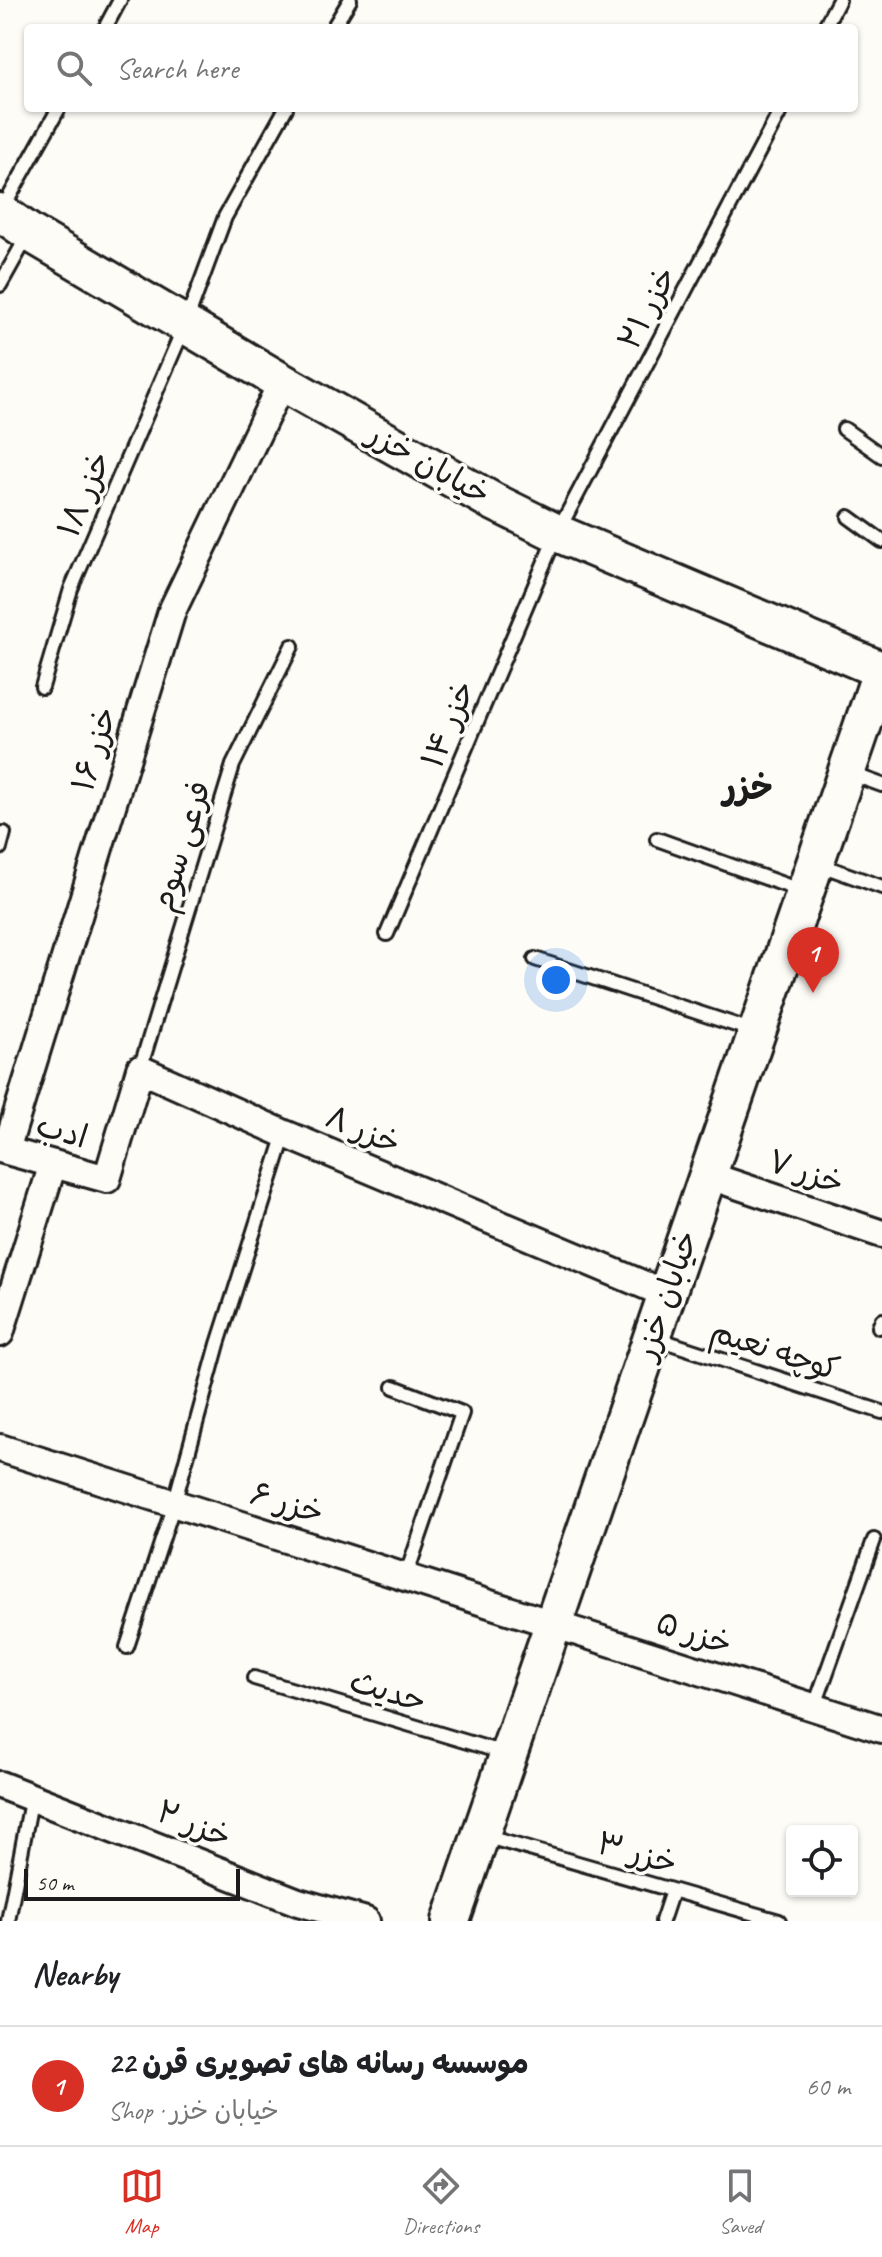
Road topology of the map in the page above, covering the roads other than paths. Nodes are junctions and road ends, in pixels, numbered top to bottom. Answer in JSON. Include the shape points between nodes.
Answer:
{"nodes":[{"id":1,"x":120,"y":0,"type":"edge"},
{"id":2,"x":350,"y":0,"type":"edge"},
{"id":3,"x":839,"y":0,"type":"edge"},
{"id":4,"x":107,"y":24,"type":"edge"},
{"id":5,"x":335,"y":24,"type":"edge"},
{"id":6,"x":826,"y":24,"type":"edge"},
{"id":7,"x":57,"y":112,"type":"edge"},
{"id":8,"x":284,"y":112,"type":"edge"},
{"id":9,"x":780,"y":112,"type":"edge"},
{"id":10,"x":0,"y":212,"type":"edge"},
{"id":11,"x":30,"y":233,"type":"junction"},
{"id":12,"x":0,"y":285,"type":"edge"},
{"id":13,"x":185,"y":325,"type":"junction"},
{"id":14,"x":282,"y":382,"type":"junction"},
{"id":15,"x":844,"y":429,"type":"dead end"},
{"id":16,"x":882,"y":456,"type":"edge"},
{"id":17,"x":849,"y":517,"type":"dead end"},
{"id":18,"x":557,"y":533,"type":"junction"},
{"id":19,"x":882,"y":541,"type":"edge"},
{"id":20,"x":292,"y":646,"type":"dead end"},
{"id":21,"x":882,"y":669,"type":"edge"},
{"id":22,"x":42,"y":687,"type":"dead end"},
{"id":23,"x":846,"y":772,"type":"junction"},
{"id":24,"x":882,"y":785,"type":"edge"},
{"id":25,"x":4,"y":833,"type":"dead end"},
{"id":26,"x":657,"y":839,"type":"dead end"},
{"id":27,"x":0,"y":848,"type":"edge"},
{"id":28,"x":810,"y":878,"type":"junction"},
{"id":29,"x":882,"y":887,"type":"edge"},
{"id":30,"x":387,"y":934,"type":"dead end"},
{"id":31,"x":535,"y":959,"type":"dead end"},
{"id":32,"x":757,"y":1032,"type":"junction"},
{"id":33,"x":140,"y":1069,"type":"junction"},
{"id":34,"x":285,"y":1134,"type":"junction"},
{"id":35,"x":3,"y":1150,"type":"edge"},
{"id":36,"x":53,"y":1164,"type":"junction"},
{"id":37,"x":707,"y":1175,"type":"junction"},
{"id":38,"x":882,"y":1234,"type":"edge"},
{"id":39,"x":666,"y":1294,"type":"junction"},
{"id":40,"x":0,"y":1333,"type":"edge"},
{"id":41,"x":652,"y":1337,"type":"junction"},
{"id":42,"x":394,"y":1387,"type":"dead end"},
{"id":43,"x":882,"y":1412,"type":"edge"},
{"id":44,"x":0,"y":1448,"type":"edge"},
{"id":45,"x":174,"y":1504,"type":"junction"},
{"id":46,"x":874,"y":1540,"type":"dead end"},
{"id":47,"x":406,"y":1576,"type":"junction"},
{"id":48,"x":553,"y":1624,"type":"junction"},
{"id":49,"x":127,"y":1647,"type":"dead end"},
{"id":50,"x":254,"y":1678,"type":"dead end"},
{"id":51,"x":814,"y":1708,"type":"junction"},
{"id":52,"x":882,"y":1729,"type":"edge"},
{"id":53,"x":508,"y":1754,"type":"junction"},
{"id":54,"x":0,"y":1785,"type":"edge"},
{"id":55,"x":32,"y":1796,"type":"junction"},
{"id":56,"x":481,"y":1835,"type":"junction"},
{"id":57,"x":672,"y":1891,"type":"junction"},
{"id":58,"x":8,"y":1921,"type":"edge"},
{"id":59,"x":366,"y":1921,"type":"edge"},
{"id":60,"x":451,"y":1921,"type":"edge"},
{"id":61,"x":662,"y":1921,"type":"edge"},
{"id":62,"x":779,"y":1921,"type":"edge"}],
"edges":[{"from":1,"to":4,"type":"lane"},
{"from":2,"to":5,"type":"lane"},
{"from":3,"to":6,"type":"lane"},
{"from":7,"to":10,"type":"lane"},
{"from":8,"to":13,"type":"lane","name":"خزر ۱۸","via":[[225,217]]},
{"from":9,"to":18,"type":"lane","name":"خزر ۲۱"},
{"from":10,"to":11,"type":"street","name":"خیابان خزر"},
{"from":11,"to":12,"type":"lane"},
{"from":11,"to":13,"type":"street","name":"خیابان خزر"},
{"from":13,"to":14,"type":"street","name":"خیابان خزر"},
{"from":13,"to":22,"type":"lane","name":"خزر ۱۸","via":[[71,589]]},
{"from":14,"to":18,"type":"street","name":"خیابان خزر"},
{"from":14,"to":35,"type":"street","name":"خزر ۱۶","via":[[172,611]]},
{"from":15,"to":16,"type":"lane"},
{"from":17,"to":19,"type":"lane"},
{"from":18,"to":21,"type":"street","name":"خیابان خزر"},
{"from":18,"to":30,"type":"lane","name":"خزر ۱۴"},
{"from":20,"to":33,"type":"lane","name":"فرعی سوم","via":[[233,765]]},
{"from":21,"to":23,"type":"street","name":"خیابان خزر"},
{"from":23,"to":24,"type":"lane"},
{"from":23,"to":28,"type":"street","name":"خیابان خزر"},
{"from":25,"to":27,"type":"lane"},
{"from":26,"to":28,"type":"lane"},
{"from":28,"to":29,"type":"lane"},
{"from":28,"to":32,"type":"street","name":"خیابان خزر"},
{"from":31,"to":32,"type":"lane"},
{"from":32,"to":37,"type":"street","name":"خیابان خزر"},
{"from":33,"to":34,"type":"street","name":"خزر ۸"},
{"from":33,"to":36,"type":"street","name":"ادب","via":[[107,1179]]},
{"from":34,"to":39,"type":"street","name":"خزر ۸"},
{"from":34,"to":45,"type":"lane"},
{"from":35,"to":36,"type":"street","name":"ادب"},
{"from":36,"to":40,"type":"street"},
{"from":37,"to":38,"type":"street","name":"خزر ۷"},
{"from":37,"to":39,"type":"street","name":"خیابان خزر"},
{"from":39,"to":41,"type":"street","name":"خیابان خزر"},
{"from":41,"to":43,"type":"lane","name":"کوچه نعیم"},
{"from":41,"to":48,"type":"street","name":"خیابان خزر"},
{"from":42,"to":47,"type":"lane","via":[[462,1413]]},
{"from":44,"to":45,"type":"street","name":"خزر ۶"},
{"from":45,"to":47,"type":"street","name":"خزر ۶"},
{"from":45,"to":49,"type":"lane"},
{"from":46,"to":51,"type":"lane"},
{"from":47,"to":48,"type":"street","name":"خزر ۶"},
{"from":48,"to":51,"type":"street","name":"خزر ۵"},
{"from":48,"to":53,"type":"street","name":"خیابان خزر"},
{"from":50,"to":53,"type":"lane","name":"حدیث"},
{"from":51,"to":52,"type":"street","name":"خزر ۵"},
{"from":53,"to":56,"type":"street","name":"خیابان خزر"},
{"from":54,"to":55,"type":"street","name":"خزر ۲"},
{"from":55,"to":58,"type":"lane"},
{"from":55,"to":59,"type":"street","name":"خزر ۲","via":[[298,1902]]},
{"from":56,"to":57,"type":"lane","name":"خزر ۳"},
{"from":56,"to":60,"type":"street","name":"خیابان خزر"},
{"from":57,"to":61,"type":"lane"},
{"from":57,"to":62,"type":"lane","name":"خزر ۳"}]}
